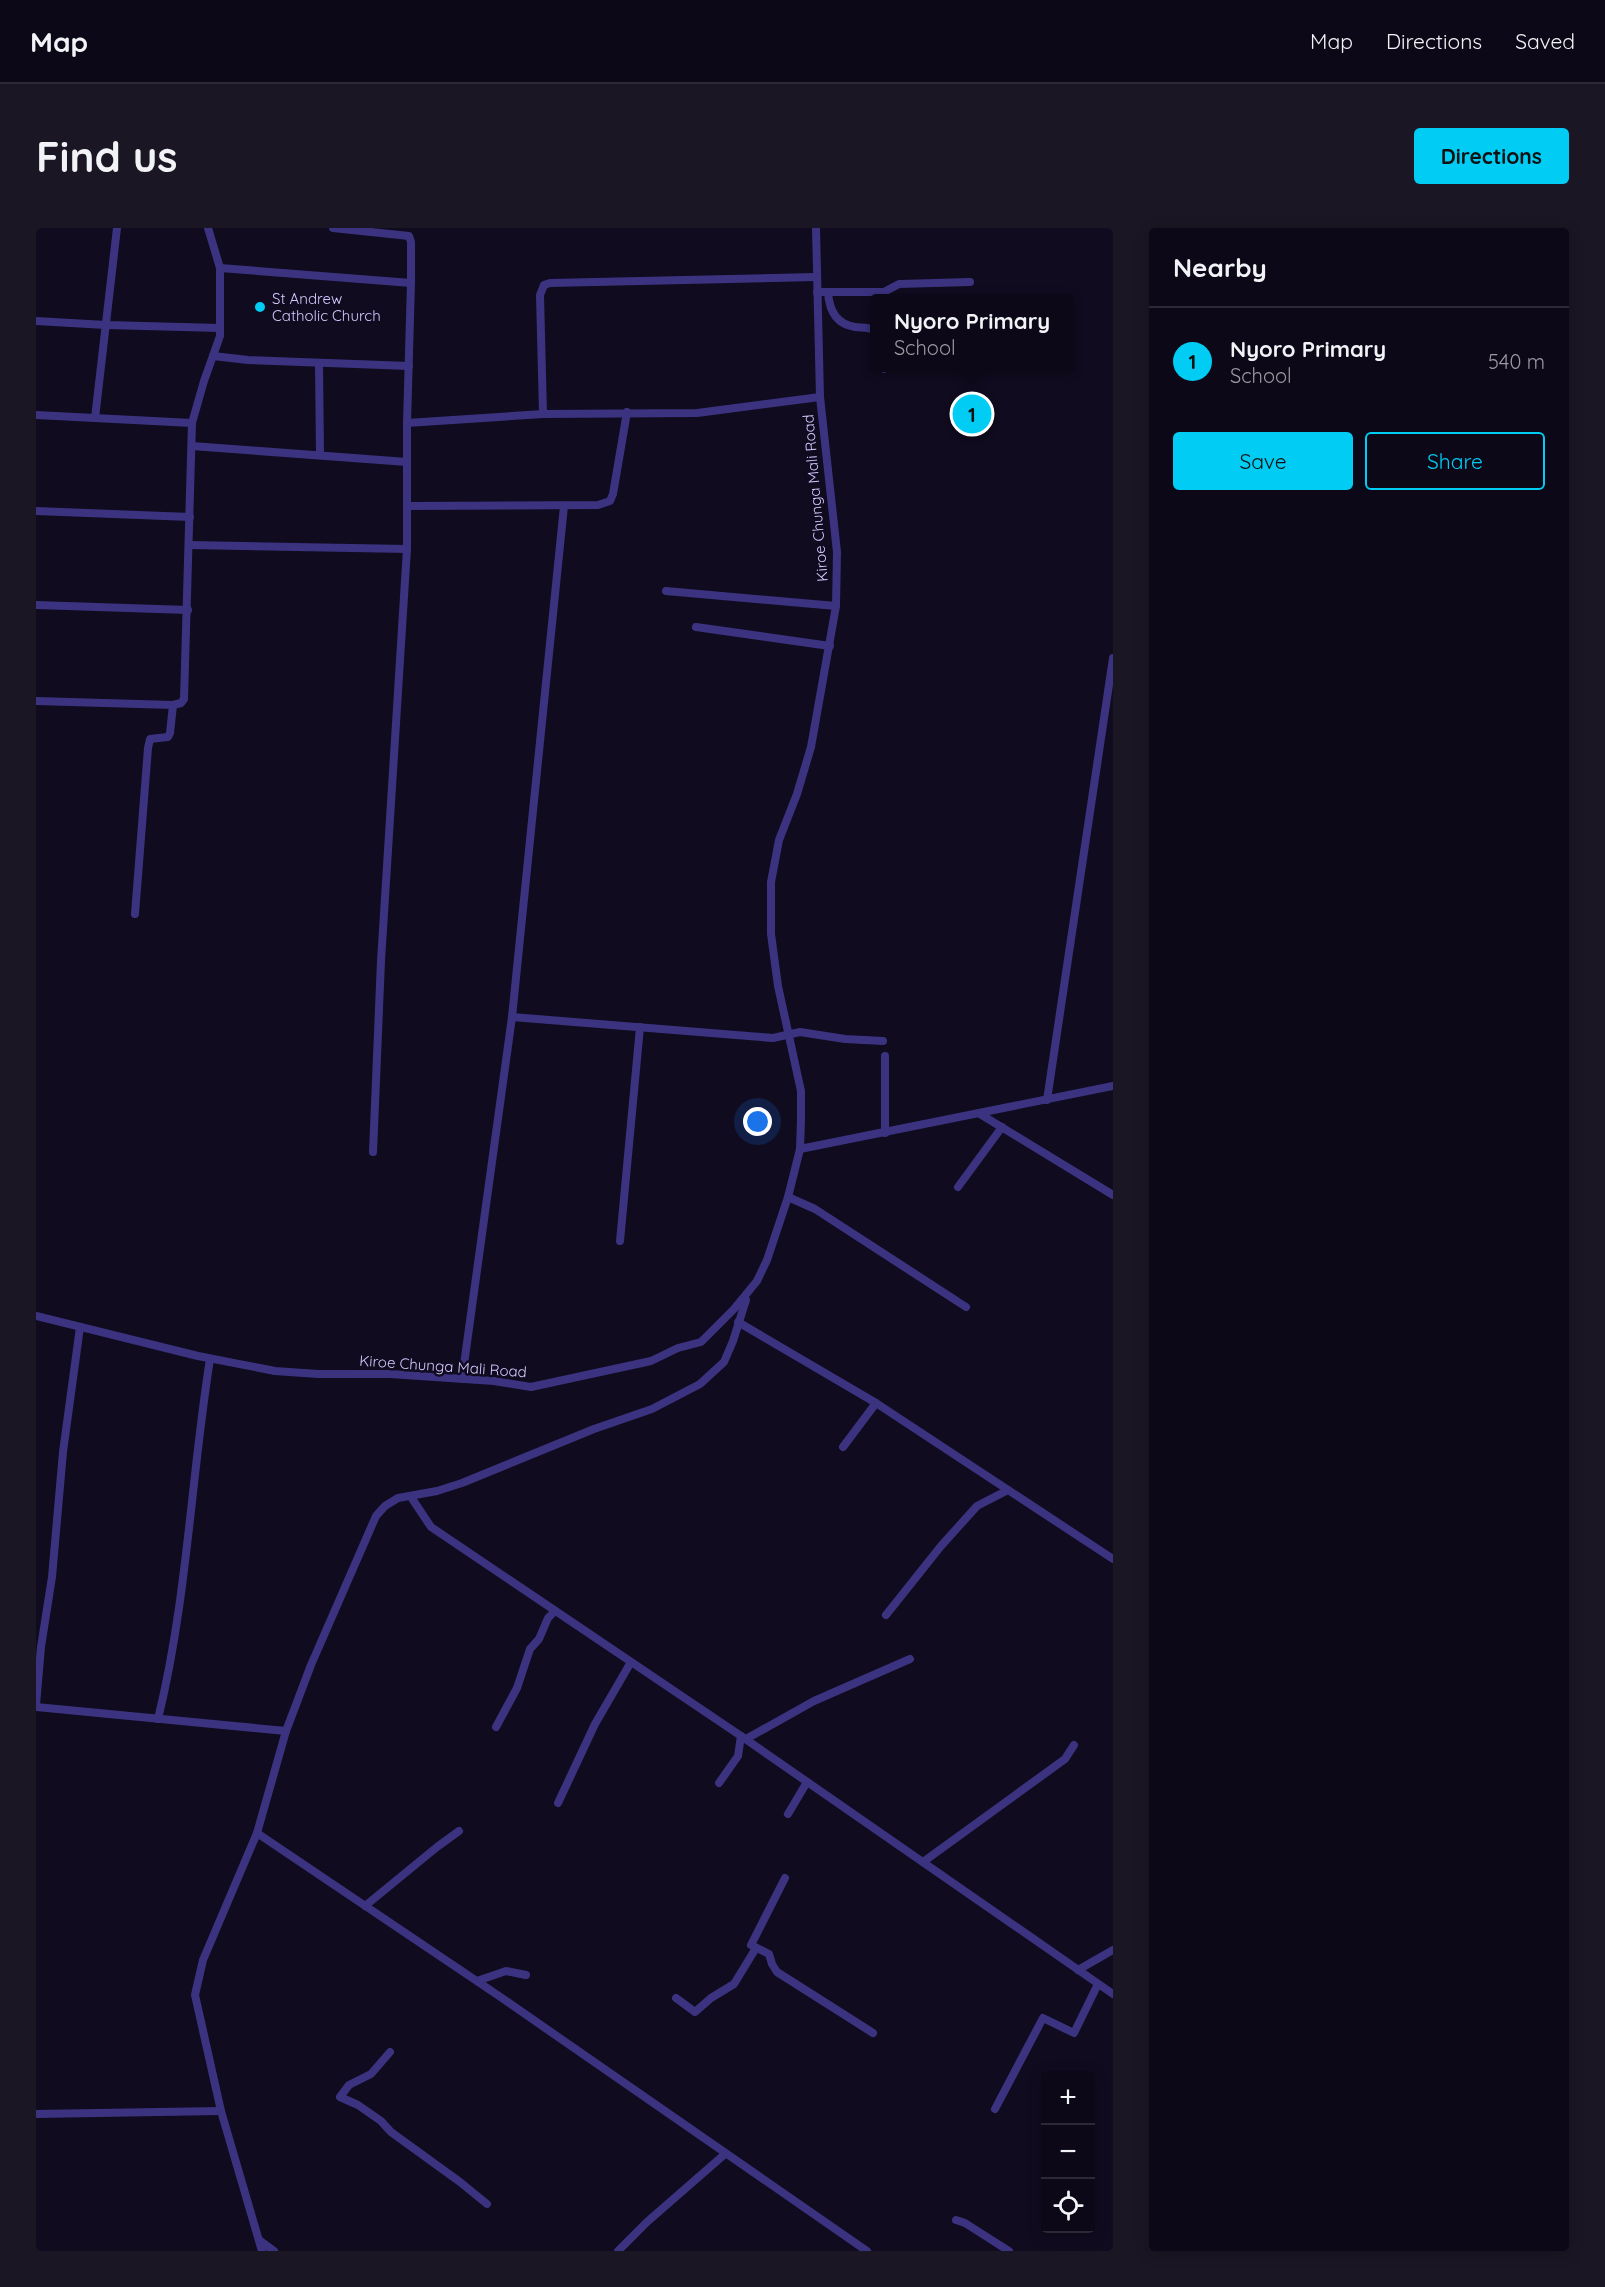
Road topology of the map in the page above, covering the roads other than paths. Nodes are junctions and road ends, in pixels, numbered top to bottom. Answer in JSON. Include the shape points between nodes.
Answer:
{"nodes":[{"id":1,"x":117,"y":228,"type":"edge"},
{"id":2,"x":208,"y":228,"type":"edge"},
{"id":3,"x":333,"y":228,"type":"edge"},
{"id":4,"x":816,"y":228,"type":"edge"},
{"id":5,"x":220,"y":268,"type":"junction"},
{"id":6,"x":816,"y":277,"type":"junction"},
{"id":7,"x":411,"y":282,"type":"junction"},
{"id":8,"x":970,"y":282,"type":"dead end"},
{"id":9,"x":817,"y":292,"type":"junction"},
{"id":10,"x":828,"y":292,"type":"junction"},
{"id":11,"x":36,"y":321,"type":"edge"},
{"id":12,"x":106,"y":326,"type":"junction"},
{"id":13,"x":220,"y":328,"type":"junction"},
{"id":14,"x":870,"y":329,"type":"edge"},
{"id":15,"x":213,"y":356,"type":"junction"},
{"id":16,"x":319,"y":363,"type":"junction"},
{"id":17,"x":409,"y":366,"type":"junction"},
{"id":18,"x":820,"y":397,"type":"junction"},
{"id":19,"x":627,"y":412,"type":"junction"},
{"id":20,"x":543,"y":414,"type":"junction"},
{"id":21,"x":36,"y":415,"type":"edge"},
{"id":22,"x":95,"y":418,"type":"junction"},
{"id":23,"x":192,"y":423,"type":"junction"},
{"id":24,"x":407,"y":423,"type":"junction"},
{"id":25,"x":192,"y":446,"type":"junction"},
{"id":26,"x":320,"y":455,"type":"junction"},
{"id":27,"x":407,"y":462,"type":"junction"},
{"id":28,"x":407,"y":506,"type":"junction"},
{"id":29,"x":564,"y":506,"type":"junction"},
{"id":30,"x":36,"y":511,"type":"edge"},
{"id":31,"x":190,"y":517,"type":"junction"},
{"id":32,"x":189,"y":545,"type":"junction"},
{"id":33,"x":407,"y":549,"type":"junction"},
{"id":34,"x":666,"y":591,"type":"dead end"},
{"id":35,"x":36,"y":605,"type":"edge"},
{"id":36,"x":836,"y":606,"type":"junction"},
{"id":37,"x":188,"y":610,"type":"junction"},
{"id":38,"x":696,"y":627,"type":"dead end"},
{"id":39,"x":830,"y":646,"type":"junction"},
{"id":40,"x":1113,"y":658,"type":"edge"},
{"id":41,"x":36,"y":701,"type":"edge"},
{"id":42,"x":172,"y":705,"type":"junction"},
{"id":43,"x":135,"y":915,"type":"dead end"},
{"id":44,"x":512,"y":1017,"type":"junction"},
{"id":45,"x":640,"y":1026,"type":"junction"},
{"id":46,"x":790,"y":1035,"type":"junction"},
{"id":47,"x":883,"y":1041,"type":"dead end"},
{"id":48,"x":885,"y":1056,"type":"dead end"},
{"id":49,"x":1113,"y":1086,"type":"edge"},
{"id":50,"x":1047,"y":1100,"type":"junction"},
{"id":51,"x":980,"y":1114,"type":"junction"},
{"id":52,"x":1002,"y":1127,"type":"junction"},
{"id":53,"x":885,"y":1133,"type":"junction"},
{"id":54,"x":800,"y":1149,"type":"junction"},
{"id":55,"x":373,"y":1152,"type":"dead end"},
{"id":56,"x":958,"y":1187,"type":"dead end"},
{"id":57,"x":1113,"y":1196,"type":"edge"},
{"id":58,"x":788,"y":1197,"type":"junction"},
{"id":59,"x":620,"y":1241,"type":"dead end"},
{"id":60,"x":749,"y":1291,"type":"junction"},
{"id":61,"x":966,"y":1307,"type":"dead end"},
{"id":62,"x":36,"y":1316,"type":"edge"},
{"id":63,"x":738,"y":1322,"type":"junction"},
{"id":64,"x":80,"y":1327,"type":"junction"},
{"id":65,"x":210,"y":1359,"type":"junction"},
{"id":66,"x":462,"y":1378,"type":"junction"},
{"id":67,"x":876,"y":1403,"type":"junction"},
{"id":68,"x":843,"y":1447,"type":"dead end"},
{"id":69,"x":1008,"y":1490,"type":"junction"},
{"id":70,"x":411,"y":1497,"type":"junction"},
{"id":71,"x":1113,"y":1559,"type":"edge"},
{"id":72,"x":555,"y":1611,"type":"junction"},
{"id":73,"x":886,"y":1615,"type":"dead end"},
{"id":74,"x":910,"y":1659,"type":"dead end"},
{"id":75,"x":631,"y":1662,"type":"junction"},
{"id":76,"x":36,"y":1706,"type":"edge"},
{"id":77,"x":158,"y":1719,"type":"junction"},
{"id":78,"x":496,"y":1727,"type":"dead end"},
{"id":79,"x":286,"y":1731,"type":"junction"},
{"id":80,"x":743,"y":1738,"type":"junction"},
{"id":81,"x":1074,"y":1745,"type":"dead end"},
{"id":82,"x":807,"y":1782,"type":"junction"},
{"id":83,"x":719,"y":1783,"type":"dead end"},
{"id":84,"x":558,"y":1803,"type":"dead end"},
{"id":85,"x":789,"y":1814,"type":"dead end"},
{"id":86,"x":459,"y":1831,"type":"dead end"},
{"id":87,"x":257,"y":1833,"type":"junction"},
{"id":88,"x":923,"y":1862,"type":"junction"},
{"id":89,"x":785,"y":1878,"type":"dead end"},
{"id":90,"x":365,"y":1906,"type":"junction"},
{"id":91,"x":756,"y":1947,"type":"junction"},
{"id":92,"x":1113,"y":1950,"type":"edge"},
{"id":93,"x":1078,"y":1970,"type":"junction"},
{"id":94,"x":526,"y":1975,"type":"dead end"},
{"id":95,"x":477,"y":1981,"type":"junction"},
{"id":96,"x":1098,"y":1984,"type":"junction"},
{"id":97,"x":1113,"y":1994,"type":"edge"},
{"id":98,"x":676,"y":1998,"type":"dead end"},
{"id":99,"x":873,"y":2033,"type":"dead end"},
{"id":100,"x":390,"y":2052,"type":"dead end"},
{"id":101,"x":995,"y":2109,"type":"dead end"},
{"id":102,"x":221,"y":2111,"type":"junction"},
{"id":103,"x":36,"y":2114,"type":"edge"},
{"id":104,"x":725,"y":2154,"type":"junction"},
{"id":105,"x":486,"y":2204,"type":"dead end"},
{"id":106,"x":956,"y":2220,"type":"dead end"},
{"id":107,"x":259,"y":2240,"type":"junction"},
{"id":108,"x":262,"y":2251,"type":"edge"},
{"id":109,"x":274,"y":2251,"type":"edge"},
{"id":110,"x":618,"y":2251,"type":"edge"},
{"id":111,"x":867,"y":2251,"type":"edge"},
{"id":112,"x":1009,"y":2251,"type":"edge"}],
"edges":[{"from":1,"to":12,"type":"street"},
{"from":2,"to":5,"type":"street"},
{"from":3,"to":7,"type":"street","via":[[409,236]]},
{"from":4,"to":6,"type":"street","name":"Kiroe Chunga Mali Road"},
{"from":5,"to":7,"type":"street"},
{"from":5,"to":13,"type":"street"},
{"from":6,"to":9,"type":"street","name":"Kiroe Chunga Mali Road"},
{"from":6,"to":20,"type":"street","via":[[544,285],[540,295]]},
{"from":7,"to":17,"type":"street"},
{"from":8,"to":10,"type":"street","via":[[899,284],[884,292]]},
{"from":9,"to":10,"type":"street"},
{"from":9,"to":18,"type":"street","name":"Kiroe Chunga Mali Road"},
{"from":10,"to":14,"type":"street","via":[[829,306],[836,317],[846,325]]},
{"from":11,"to":12,"type":"street"},
{"from":12,"to":13,"type":"street"},
{"from":12,"to":22,"type":"street"},
{"from":13,"to":15,"type":"street"},
{"from":15,"to":16,"type":"street"},
{"from":15,"to":23,"type":"street"},
{"from":16,"to":17,"type":"street"},
{"from":16,"to":26,"type":"street"},
{"from":17,"to":24,"type":"street"},
{"from":18,"to":19,"type":"street","via":[[697,413]]},
{"from":18,"to":36,"type":"street","name":"Kiroe Chunga Mali Road","via":[[837,552]]},
{"from":19,"to":20,"type":"street"},
{"from":19,"to":29,"type":"street","via":[[610,501],[598,506]]},
{"from":20,"to":24,"type":"street"},
{"from":21,"to":22,"type":"street"},
{"from":22,"to":23,"type":"street"},
{"from":23,"to":25,"type":"street"},
{"from":24,"to":27,"type":"street"},
{"from":25,"to":26,"type":"street"},
{"from":25,"to":31,"type":"street"},
{"from":26,"to":27,"type":"street"},
{"from":27,"to":28,"type":"street"},
{"from":28,"to":29,"type":"street"},
{"from":28,"to":33,"type":"street"},
{"from":29,"to":44,"type":"street"},
{"from":30,"to":31,"type":"street"},
{"from":31,"to":32,"type":"street"},
{"from":32,"to":33,"type":"street"},
{"from":32,"to":37,"type":"street"},
{"from":33,"to":55,"type":"street"},
{"from":34,"to":36,"type":"street"},
{"from":35,"to":37,"type":"street"},
{"from":36,"to":39,"type":"street","name":"Kiroe Chunga Mali Road"},
{"from":37,"to":42,"type":"street","via":[[184,699]]},
{"from":38,"to":39,"type":"street"},
{"from":39,"to":46,"type":"street","name":"Kiroe Chunga Mali Road","via":[[811,747],[779,840],[771,882],[771,934]]},
{"from":40,"to":50,"type":"street"},
{"from":41,"to":42,"type":"street"},
{"from":42,"to":43,"type":"street","via":[[168,737],[150,739],[148,748]]},
{"from":44,"to":45,"type":"street"},
{"from":44,"to":66,"type":"street"},
{"from":45,"to":46,"type":"street","via":[[772,1038]]},
{"from":45,"to":59,"type":"street"},
{"from":46,"to":47,"type":"street","via":[[800,1032]]},
{"from":46,"to":54,"type":"street","name":"Kiroe Chunga Mali Road","via":[[801,1091]]},
{"from":48,"to":53,"type":"street"},
{"from":49,"to":50,"type":"street"},
{"from":50,"to":51,"type":"street"},
{"from":51,"to":52,"type":"street"},
{"from":51,"to":53,"type":"street"},
{"from":52,"to":56,"type":"street"},
{"from":52,"to":57,"type":"street"},
{"from":53,"to":54,"type":"street"},
{"from":54,"to":58,"type":"street","name":"Kiroe Chunga Mali Road"},
{"from":58,"to":60,"type":"street","name":"Kiroe Chunga Mali Road","via":[[767,1260]]},
{"from":58,"to":61,"type":"street","via":[[816,1209]]},
{"from":60,"to":63,"type":"street"},
{"from":60,"to":66,"type":"street","name":"Kiroe Chunga Mali Road","via":[[701,1342],[651,1361],[531,1387]]},
{"from":62,"to":64,"type":"street","name":"Kiroe Chunga Mali Road"},
{"from":63,"to":67,"type":"street"},
{"from":63,"to":70,"type":"street","via":[[724,1362],[700,1384],[651,1409],[462,1483]]},
{"from":64,"to":65,"type":"street","name":"Kiroe Chunga Mali Road"},
{"from":64,"to":76,"type":"street"},
{"from":65,"to":66,"type":"street","name":"Kiroe Chunga Mali Road","via":[[275,1371]]},
{"from":65,"to":77,"type":"street","via":[[168,1680]]},
{"from":67,"to":68,"type":"street"},
{"from":67,"to":69,"type":"street"},
{"from":69,"to":71,"type":"street"},
{"from":69,"to":73,"type":"street","via":[[971,1512]]},
{"from":70,"to":72,"type":"street","via":[[431,1527]]},
{"from":70,"to":79,"type":"street","via":[[398,1498],[376,1516]]},
{"from":72,"to":75,"type":"street"},
{"from":72,"to":78,"type":"street","via":[[530,1649],[517,1688]]},
{"from":74,"to":80,"type":"street","via":[[814,1701]]},
{"from":75,"to":80,"type":"street"},
{"from":75,"to":84,"type":"street","via":[[595,1724]]},
{"from":76,"to":77,"type":"street"},
{"from":77,"to":79,"type":"street"},
{"from":79,"to":87,"type":"street"},
{"from":80,"to":82,"type":"street"},
{"from":80,"to":83,"type":"street","via":[[738,1756]]},
{"from":81,"to":88,"type":"street","via":[[1065,1759]]},
{"from":82,"to":85,"type":"street"},
{"from":82,"to":88,"type":"street"},
{"from":86,"to":90,"type":"street"},
{"from":87,"to":90,"type":"street"},
{"from":87,"to":102,"type":"street","via":[[203,1960],[195,1995]]},
{"from":88,"to":93,"type":"street"},
{"from":89,"to":91,"type":"street","via":[[751,1944]]},
{"from":90,"to":95,"type":"street"},
{"from":91,"to":98,"type":"street","via":[[734,1984],[695,2012]]},
{"from":91,"to":99,"type":"street","via":[[769,1954],[777,1972],[796,1986]]},
{"from":92,"to":93,"type":"street"},
{"from":93,"to":96,"type":"street"},
{"from":94,"to":95,"type":"street","via":[[506,1971]]},
{"from":95,"to":104,"type":"street"},
{"from":96,"to":97,"type":"street"},
{"from":96,"to":101,"type":"street","via":[[1074,2033],[1044,2018]]},
{"from":100,"to":105,"type":"street","via":[[371,2074],[349,2085],[340,2097],[381,2121]]},
{"from":102,"to":103,"type":"street"},
{"from":102,"to":107,"type":"street"},
{"from":104,"to":110,"type":"street"},
{"from":104,"to":111,"type":"street"},
{"from":106,"to":112,"type":"street"},
{"from":107,"to":108,"type":"street"},
{"from":107,"to":109,"type":"street"}]}
